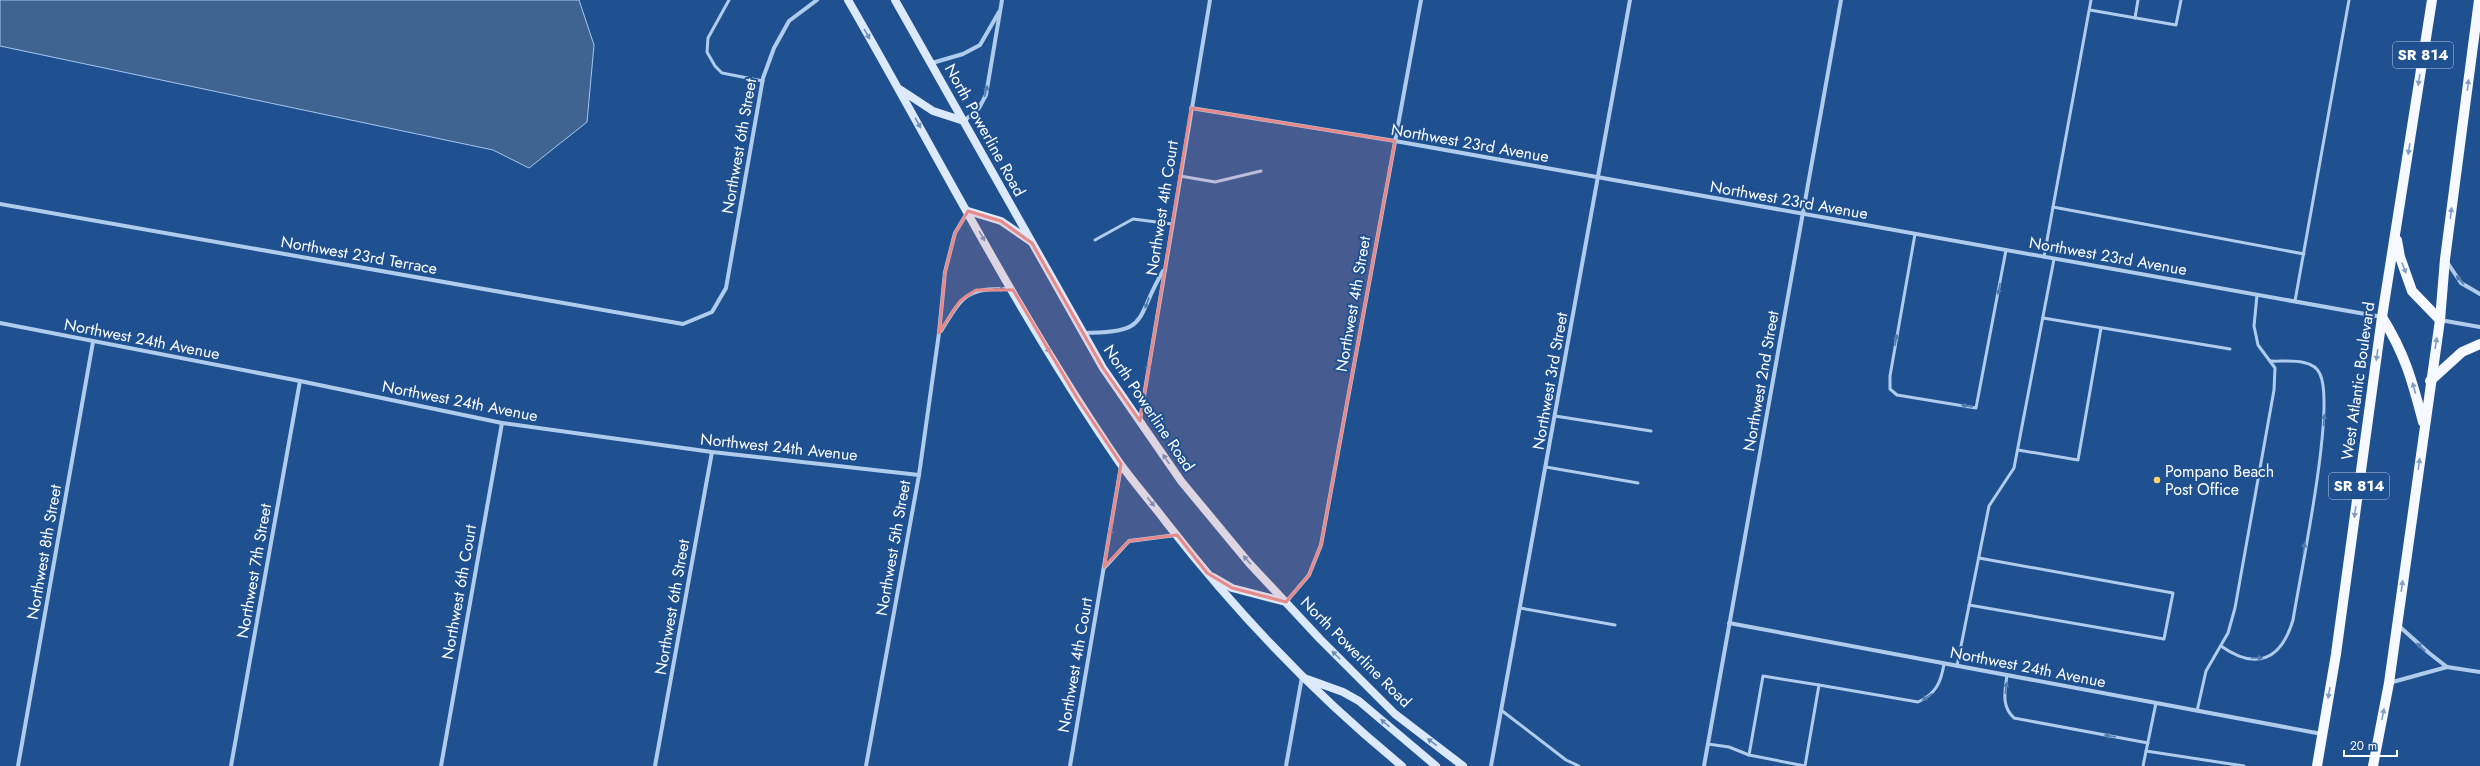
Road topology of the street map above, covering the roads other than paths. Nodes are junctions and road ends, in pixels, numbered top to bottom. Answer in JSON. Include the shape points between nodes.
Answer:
{"nodes":[{"id":1,"x":729,"y":0,"type":"edge"},
{"id":2,"x":817,"y":0,"type":"edge"},
{"id":3,"x":848,"y":0,"type":"edge"},
{"id":4,"x":895,"y":0,"type":"edge"},
{"id":5,"x":1002,"y":0,"type":"edge"},
{"id":6,"x":1210,"y":0,"type":"edge"},
{"id":7,"x":1421,"y":0,"type":"edge"},
{"id":8,"x":1630,"y":0,"type":"edge"},
{"id":9,"x":1841,"y":0,"type":"edge"},
{"id":10,"x":2091,"y":0,"type":"edge"},
{"id":11,"x":2138,"y":0,"type":"edge"},
{"id":12,"x":2181,"y":0,"type":"edge"},
{"id":13,"x":2349,"y":0,"type":"edge"},
{"id":14,"x":2432,"y":0,"type":"edge"},
{"id":15,"x":2479,"y":0,"type":"edge"},
{"id":16,"x":1000,"y":10,"type":"junction"},
{"id":17,"x":2090,"y":10,"type":"junction"},
{"id":18,"x":2134,"y":18,"type":"junction"},
{"id":19,"x":932,"y":63,"type":"junction"},
{"id":20,"x":763,"y":81,"type":"junction"},
{"id":21,"x":899,"y":89,"type":"junction"},
{"id":22,"x":1191,"y":108,"type":"junction"},
{"id":23,"x":964,"y":121,"type":"junction"},
{"id":24,"x":1395,"y":141,"type":"junction"},
{"id":25,"x":1261,"y":170,"type":"dead end"},
{"id":26,"x":1180,"y":176,"type":"junction"},
{"id":27,"x":1599,"y":179,"type":"junction"},
{"id":28,"x":0,"y":204,"type":"edge"},
{"id":29,"x":2053,"y":207,"type":"junction"},
{"id":30,"x":968,"y":211,"type":"junction"},
{"id":31,"x":1804,"y":214,"type":"junction"},
{"id":32,"x":1172,"y":224,"type":"junction"},
{"id":33,"x":2396,"y":230,"type":"junction"},
{"id":34,"x":1915,"y":234,"type":"junction"},
{"id":35,"x":1095,"y":240,"type":"dead end"},
{"id":36,"x":1032,"y":243,"type":"junction"},
{"id":37,"x":2006,"y":250,"type":"junction"},
{"id":38,"x":2304,"y":254,"type":"junction"},
{"id":39,"x":2044,"y":257,"type":"junction"},
{"id":40,"x":2054,"y":259,"type":"junction"},
{"id":41,"x":2445,"y":259,"type":"junction"},
{"id":42,"x":1165,"y":269,"type":"junction"},
{"id":43,"x":1013,"y":290,"type":"junction"},
{"id":44,"x":2480,"y":294,"type":"edge"},
{"id":45,"x":2257,"y":295,"type":"junction"},
{"id":46,"x":2295,"y":301,"type":"junction"},
{"id":47,"x":712,"y":312,"type":"joint"},
{"id":48,"x":2382,"y":317,"type":"junction"},
{"id":49,"x":2042,"y":318,"type":"junction"},
{"id":50,"x":2440,"y":320,"type":"junction"},
{"id":51,"x":0,"y":323,"type":"edge"},
{"id":52,"x":2480,"y":327,"type":"edge"},
{"id":53,"x":2101,"y":328,"type":"junction"},
{"id":54,"x":939,"y":333,"type":"junction"},
{"id":55,"x":1083,"y":333,"type":"junction"},
{"id":56,"x":93,"y":342,"type":"junction"},
{"id":57,"x":2480,"y":344,"type":"edge"},
{"id":58,"x":2230,"y":349,"type":"dead end"},
{"id":59,"x":2270,"y":361,"type":"junction"},
{"id":60,"x":300,"y":381,"type":"junction"},
{"id":61,"x":2430,"y":381,"type":"junction"},
{"id":62,"x":1555,"y":416,"type":"junction"},
{"id":63,"x":1140,"y":421,"type":"junction"},
{"id":64,"x":502,"y":423,"type":"junction"},
{"id":65,"x":2424,"y":426,"type":"junction"},
{"id":66,"x":1651,"y":431,"type":"dead end"},
{"id":67,"x":2018,"y":450,"type":"junction"},
{"id":68,"x":712,"y":452,"type":"junction"},
{"id":69,"x":1121,"y":464,"type":"junction"},
{"id":70,"x":1546,"y":467,"type":"junction"},
{"id":71,"x":919,"y":475,"type":"junction"},
{"id":72,"x":1638,"y":483,"type":"dead end"},
{"id":73,"x":1177,"y":535,"type":"junction"},
{"id":74,"x":1979,"y":558,"type":"junction"},
{"id":75,"x":1104,"y":567,"type":"junction"},
{"id":76,"x":1207,"y":574,"type":"junction"},
{"id":77,"x":1286,"y":602,"type":"junction"},
{"id":78,"x":1969,"y":605,"type":"junction"},
{"id":79,"x":1520,"y":608,"type":"junction"},
{"id":80,"x":1729,"y":624,"type":"junction"},
{"id":81,"x":2397,"y":624,"type":"junction"},
{"id":82,"x":1615,"y":625,"type":"dead end"},
{"id":83,"x":2222,"y":646,"type":"junction"},
{"id":84,"x":1944,"y":664,"type":"junction"},
{"id":85,"x":1957,"y":666,"type":"junction"},
{"id":86,"x":2447,"y":667,"type":"junction"},
{"id":87,"x":2480,"y":672,"type":"edge"},
{"id":88,"x":2007,"y":675,"type":"junction"},
{"id":89,"x":1302,"y":677,"type":"junction"},
{"id":90,"x":2389,"y":683,"type":"junction"},
{"id":91,"x":1819,"y":685,"type":"junction"},
{"id":92,"x":2156,"y":703,"type":"junction"},
{"id":93,"x":1501,"y":710,"type":"junction"},
{"id":94,"x":2197,"y":711,"type":"junction"},
{"id":95,"x":2322,"y":734,"type":"junction"},
{"id":96,"x":2148,"y":743,"type":"junction"},
{"id":97,"x":1708,"y":744,"type":"junction"},
{"id":98,"x":2146,"y":751,"type":"junction"},
{"id":99,"x":1749,"y":756,"type":"junction"},
{"id":100,"x":18,"y":766,"type":"edge"},
{"id":101,"x":231,"y":766,"type":"edge"},
{"id":102,"x":441,"y":766,"type":"edge"},
{"id":103,"x":655,"y":766,"type":"edge"},
{"id":104,"x":866,"y":766,"type":"edge"},
{"id":105,"x":1070,"y":766,"type":"edge"},
{"id":106,"x":1286,"y":766,"type":"edge"},
{"id":107,"x":1402,"y":766,"type":"edge"},
{"id":108,"x":1436,"y":766,"type":"edge"},
{"id":109,"x":1463,"y":766,"type":"edge"},
{"id":110,"x":1491,"y":766,"type":"edge"},
{"id":111,"x":1580,"y":766,"type":"edge"},
{"id":112,"x":1704,"y":766,"type":"edge"},
{"id":113,"x":1805,"y":766,"type":"edge"},
{"id":114,"x":2143,"y":766,"type":"edge"},
{"id":115,"x":2244,"y":766,"type":"edge"},
{"id":116,"x":2317,"y":766,"type":"edge"},
{"id":117,"x":2373,"y":766,"type":"edge"}],
"edges":[{"from":1,"to":20,"type":"lane","via":[[708,38],[707,52],[722,73]]},
{"from":2,"to":20,"type":"street","name":"Northwest 6th Street","via":[[789,21],[774,48]]},
{"from":3,"to":21,"type":"main road","one_way":true},
{"from":4,"to":19,"type":"main road","name":"North Powerline Road"},
{"from":5,"to":16,"type":"street"},
{"from":6,"to":22,"type":"street","name":"Northwest 4th Court"},
{"from":7,"to":24,"type":"street","name":"Northwest 4th Street"},
{"from":8,"to":27,"type":"street","name":"Northwest 3rd Street"},
{"from":9,"to":31,"type":"street","name":"Northwest 2nd Street"},
{"from":10,"to":17,"type":"lane"},
{"from":11,"to":18,"type":"lane"},
{"from":12,"to":18,"type":"lane","via":[[2176,25]]},
{"from":13,"to":38,"type":"lane"},
{"from":14,"to":33,"type":"main road","name":"West Atlantic Boulevard","number":"SR 814","one_way":true},
{"from":41,"to":15,"type":"main road","number":"SR 814","one_way":true},
{"from":16,"to":19,"type":"street","via":[[980,45],[963,54]]},
{"from":23,"to":16,"type":"street","one_way":true,"via":[[978,108],[986,95]]},
{"from":17,"to":18,"type":"lane"},
{"from":17,"to":29,"type":"lane"},
{"from":19,"to":23,"type":"main road","name":"North Powerline Road"},
{"from":20,"to":47,"type":"street","name":"Northwest 6th Street","via":[[726,288]]},
{"from":21,"to":23,"type":"main road","via":[[933,111]]},
{"from":21,"to":30,"type":"main road","one_way":true},
{"from":22,"to":24,"type":"street","name":"Northwest 23rd Avenue"},
{"from":22,"to":26,"type":"street","name":"Northwest 4th Court"},
{"from":23,"to":36,"type":"main road","name":"North Powerline Road"},
{"from":24,"to":27,"type":"street","name":"Northwest 23rd Avenue"},
{"from":24,"to":77,"type":"street","name":"Northwest 4th Street","via":[[1321,546],[1309,575]]},
{"from":25,"to":26,"type":"lane","via":[[1215,182]]},
{"from":26,"to":32,"type":"street","name":"Northwest 4th Court"},
{"from":27,"to":31,"type":"street","name":"Northwest 23rd Avenue"},
{"from":27,"to":62,"type":"street","name":"Northwest 3rd Street"},
{"from":28,"to":47,"type":"street","name":"Northwest 23rd Terrace","via":[[683,324]]},
{"from":29,"to":38,"type":"lane"},
{"from":29,"to":39,"type":"lane"},
{"from":30,"to":36,"type":"main road","via":[[1001,221]]},
{"from":30,"to":43,"type":"main road","one_way":true},
{"from":30,"to":54,"type":"street","name":"Northwest 5th Street","one_way":true,"via":[[955,233],[945,272]]},
{"from":31,"to":34,"type":"street","name":"Northwest 23rd Avenue"},
{"from":31,"to":80,"type":"street","name":"Northwest 2nd Street"},
{"from":32,"to":35,"type":"lane","via":[[1133,219]]},
{"from":32,"to":42,"type":"street","name":"Northwest 4th Court"},
{"from":33,"to":48,"type":"main road","name":"West Atlantic Boulevard","number":"SR 814"},
{"from":33,"to":50,"type":"main road","one_way":true,"via":[[2400,257],[2412,291]]},
{"from":34,"to":37,"type":"street","name":"Northwest 23rd Avenue"},
{"from":37,"to":34,"type":"lane","one_way":true,"via":[[1976,408],[1897,395],[1890,389],[1890,376]]},
{"from":36,"to":55,"type":"main road","name":"North Powerline Road"},
{"from":37,"to":39,"type":"street","name":"Northwest 23rd Avenue"},
{"from":38,"to":46,"type":"lane"},
{"from":39,"to":40,"type":"street","name":"Northwest 23rd Avenue"},
{"from":40,"to":45,"type":"street","name":"Northwest 23rd Avenue"},
{"from":40,"to":49,"type":"lane"},
{"from":44,"to":41,"type":"street","one_way":true,"via":[[2461,283]]},
{"from":41,"to":50,"type":"main road","number":"SR 814"},
{"from":42,"to":55,"type":"street","one_way":true,"via":[[1152,290],[1142,317],[1130,328],[1115,333]]},
{"from":63,"to":42,"type":"street","name":"Northwest 4th Court","one_way":true},
{"from":54,"to":43,"type":"street","name":"Northwest 5th Street","one_way":true,"via":[[960,301],[976,290]]},
{"from":43,"to":69,"type":"main road","one_way":true,"via":[[1077,398]]},
{"from":45,"to":46,"type":"street","name":"Northwest 23rd Avenue"},
{"from":45,"to":59,"type":"lane","via":[[2254,312],[2258,345]]},
{"from":46,"to":48,"type":"street","name":"Northwest 23rd Avenue"},
{"from":65,"to":48,"type":"main road","one_way":true,"via":[[2400,345]]},
{"from":48,"to":95,"type":"main road","name":"West Atlantic Boulevard","number":"SR 814","one_way":true,"via":[[2336,654]]},
{"from":49,"to":53,"type":"lane"},
{"from":49,"to":67,"type":"lane"},
{"from":50,"to":52,"type":"street"},
{"from":61,"to":50,"type":"main road","number":"SR 814","one_way":true},
{"from":51,"to":56,"type":"street","name":"Northwest 24th Avenue"},
{"from":53,"to":58,"type":"lane"},
{"from":53,"to":67,"type":"lane","via":[[2078,460]]},
{"from":54,"to":71,"type":"street","name":"Northwest 5th Street"},
{"from":55,"to":63,"type":"main road","name":"North Powerline Road","via":[[1103,368]]},
{"from":56,"to":60,"type":"street","name":"Northwest 24th Avenue"},
{"from":56,"to":100,"type":"street","name":"Northwest 8th Street"},
{"from":57,"to":61,"type":"main road","via":[[2462,352]]},
{"from":59,"to":83,"type":"lane","via":[[2275,368],[2274,390],[2234,608]]},
{"from":83,"to":59,"type":"lane","one_way":true,"via":[[2232,654],[2262,659],[2276,653],[2288,636],[2293,620],[2321,450],[2323,390],[2320,373],[2311,365]]},
{"from":60,"to":64,"type":"street","name":"Northwest 24th Avenue"},
{"from":60,"to":101,"type":"street","name":"Northwest 7th Street"},
{"from":61,"to":65,"type":"main road","number":"SR 814"},
{"from":62,"to":66,"type":"lane"},
{"from":62,"to":70,"type":"street","name":"Northwest 3rd Street"},
{"from":77,"to":63,"type":"main road","name":"North Powerline Road","one_way":true,"via":[[1249,563],[1181,481]]},
{"from":64,"to":68,"type":"street","name":"Northwest 24th Avenue"},
{"from":64,"to":102,"type":"street","name":"Northwest 6th Court"},
{"from":81,"to":65,"type":"main road","number":"SR 814","one_way":true},
{"from":67,"to":74,"type":"lane","via":[[2014,468],[1989,506]]},
{"from":68,"to":71,"type":"street","name":"Northwest 24th Avenue"},
{"from":68,"to":103,"type":"street","name":"Northwest 6th Street"},
{"from":69,"to":73,"type":"main road","one_way":true},
{"from":69,"to":75,"type":"street","name":"Northwest 4th Court","one_way":true},
{"from":70,"to":72,"type":"lane"},
{"from":70,"to":79,"type":"street","name":"Northwest 3rd Street"},
{"from":71,"to":104,"type":"street","name":"Northwest 5th Street"},
{"from":73,"to":75,"type":"street","via":[[1129,541]]},
{"from":73,"to":76,"type":"main road"},
{"from":74,"to":78,"type":"lane"},
{"from":74,"to":78,"type":"lane","via":[[2173,593],[2164,639]]},
{"from":75,"to":105,"type":"street","name":"Northwest 4th Court"},
{"from":76,"to":77,"type":"main road","via":[[1232,588]]},
{"from":76,"to":89,"type":"main road"},
{"from":109,"to":77,"type":"main road","name":"North Powerline Road","one_way":true,"via":[[1394,714]]},
{"from":78,"to":85,"type":"lane"},
{"from":79,"to":82,"type":"lane"},
{"from":79,"to":93,"type":"street","name":"Northwest 3rd Street"},
{"from":80,"to":84,"type":"street","name":"Northwest 24th Avenue"},
{"from":80,"to":97,"type":"street","name":"Northwest 2nd Street"},
{"from":86,"to":81,"type":"street","one_way":true},
{"from":81,"to":90,"type":"main road","number":"SR 814"},
{"from":83,"to":94,"type":"lane","via":[[2206,671]]},
{"from":84,"to":85,"type":"street","name":"Northwest 24th Avenue"},
{"from":84,"to":91,"type":"lane","one_way":true,"via":[[1937,689],[1918,702]]},
{"from":85,"to":88,"type":"street","name":"Northwest 24th Avenue"},
{"from":86,"to":87,"type":"street"},
{"from":86,"to":90,"type":"street"},
{"from":88,"to":92,"type":"street","name":"Northwest 24th Avenue"},
{"from":96,"to":88,"type":"lane","one_way":true,"via":[[2014,718],[2009,714],[2005,701]]},
{"from":89,"to":106,"type":"street"},
{"from":89,"to":107,"type":"main road"},
{"from":108,"to":89,"type":"main road","one_way":true,"via":[[1359,701],[1343,692]]},
{"from":117,"to":90,"type":"main road","number":"SR 814","one_way":true},
{"from":91,"to":99,"type":"lane","via":[[1762,676]]},
{"from":91,"to":113,"type":"lane"},
{"from":92,"to":94,"type":"street","name":"Northwest 24th Avenue"},
{"from":92,"to":96,"type":"lane"},
{"from":93,"to":110,"type":"street","name":"Northwest 3rd Street"},
{"from":93,"to":111,"type":"lane","via":[[1566,760]]},
{"from":94,"to":95,"type":"street","name":"Northwest 24th Avenue"},
{"from":95,"to":116,"type":"main road","name":"West Atlantic Boulevard","number":"SR 814"},
{"from":96,"to":98,"type":"lane"},
{"from":97,"to":99,"type":"lane","via":[[1729,747]]},
{"from":97,"to":112,"type":"street","name":"Northwest 2nd Street"},
{"from":98,"to":114,"type":"lane"},
{"from":98,"to":115,"type":"lane"},
{"from":99,"to":113,"type":"lane"}]}
